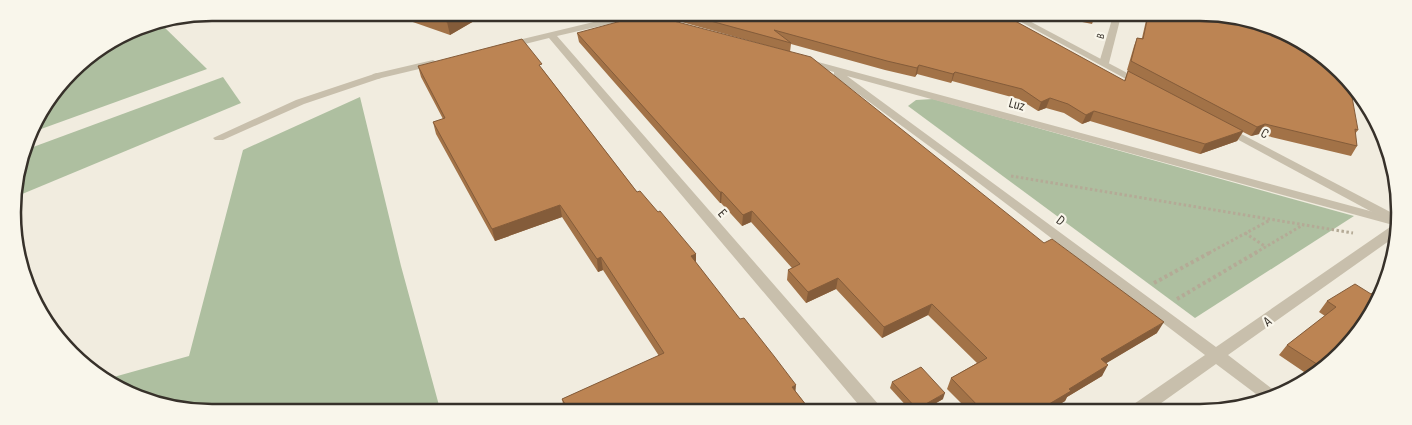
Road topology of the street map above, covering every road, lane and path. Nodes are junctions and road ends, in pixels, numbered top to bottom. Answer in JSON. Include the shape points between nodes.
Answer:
{"nodes":[{"id":1,"x":607,"y":21,"type":"edge"},
{"id":2,"x":657,"y":21,"type":"edge"},
{"id":3,"x":1024,"y":21,"type":"edge"},
{"id":4,"x":1116,"y":21,"type":"edge"},
{"id":5,"x":663,"y":23,"type":"edge"},
{"id":6,"x":551,"y":35,"type":"junction"},
{"id":7,"x":502,"y":47,"type":"edge"},
{"id":8,"x":793,"y":58,"type":"edge"},
{"id":9,"x":444,"y":60,"type":"edge"},
{"id":10,"x":1104,"y":63,"type":"junction"},
{"id":11,"x":831,"y":69,"type":"junction"},
{"id":12,"x":1155,"y":91,"type":"edge"},
{"id":13,"x":1215,"y":123,"type":"edge"},
{"id":14,"x":219,"y":138,"type":"dead end"},
{"id":15,"x":1006,"y":175,"type":"dead end"},
{"id":16,"x":1390,"y":219,"type":"edge"},
{"id":17,"x":1270,"y":220,"type":"junction"},
{"id":18,"x":1390,"y":220,"type":"edge"},
{"id":19,"x":1303,"y":225,"type":"junction"},
{"id":20,"x":1245,"y":233,"type":"junction"},
{"id":21,"x":1389,"y":234,"type":"edge"},
{"id":22,"x":1383,"y":238,"type":"junction"},
{"id":23,"x":1266,"y":247,"type":"junction"},
{"id":24,"x":1134,"y":294,"type":"junction"},
{"id":25,"x":1158,"y":311,"type":"junction"},
{"id":26,"x":1217,"y":356,"type":"junction"},
{"id":27,"x":1265,"y":392,"type":"edge"},
{"id":28,"x":868,"y":404,"type":"edge"},
{"id":29,"x":1147,"y":404,"type":"edge"}],
"edges":[{"from":1,"to":6,"type":"street"},
{"from":2,"to":5,"type":"street"},
{"from":3,"to":10,"type":"street"},
{"from":4,"to":10,"type":"street","name":"B"},
{"from":6,"to":7,"type":"street"},
{"from":6,"to":28,"type":"street","name":"E"},
{"from":8,"to":11,"type":"street","name":"Luz"},
{"from":9,"to":14,"type":"street","via":[[376,76],[300,102]]},
{"from":10,"to":12,"type":"street"},
{"from":11,"to":18,"type":"street","name":"Luz"},
{"from":11,"to":24,"type":"street","name":"D"},
{"from":13,"to":16,"type":"street","name":"C"},
{"from":15,"to":17,"type":"path"},
{"from":17,"to":19,"type":"path"},
{"from":17,"to":20,"type":"path"},
{"from":19,"to":22,"type":"path"},
{"from":19,"to":23,"type":"path"},
{"from":20,"to":23,"type":"path"},
{"from":20,"to":24,"type":"path"},
{"from":21,"to":22,"type":"street","name":"A"},
{"from":22,"to":26,"type":"street","name":"A"},
{"from":23,"to":25,"type":"path"},
{"from":24,"to":25,"type":"street","name":"D"},
{"from":25,"to":26,"type":"street","name":"D"},
{"from":26,"to":27,"type":"street","name":"D"},
{"from":26,"to":29,"type":"street","name":"A"}]}
